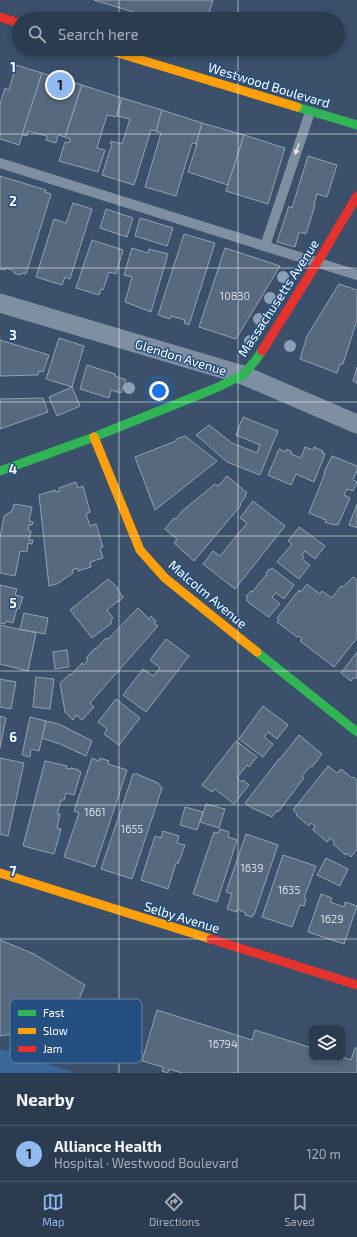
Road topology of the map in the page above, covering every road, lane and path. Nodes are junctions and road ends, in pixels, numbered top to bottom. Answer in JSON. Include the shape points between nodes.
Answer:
{"nodes":[{"id":1,"x":0,"y":17,"type":"edge"},
{"id":2,"x":12,"y":21,"type":"edge"},
{"id":3,"x":128,"y":56,"type":"edge"},
{"id":4,"x":310,"y":112,"type":"junction"},
{"id":5,"x":357,"y":125,"type":"edge"},
{"id":6,"x":0,"y":163,"type":"edge"},
{"id":7,"x":357,"y":196,"type":"edge"},
{"id":8,"x":265,"y":246,"type":"junction"},
{"id":9,"x":317,"y":263,"type":"junction"},
{"id":10,"x":357,"y":275,"type":"edge"},
{"id":11,"x":0,"y":303,"type":"edge"},
{"id":12,"x":243,"y":375,"type":"junction"},
{"id":13,"x":357,"y":424,"type":"edge"},
{"id":14,"x":94,"y":437,"type":"junction"},
{"id":15,"x":0,"y":471,"type":"edge"},
{"id":16,"x":357,"y":732,"type":"edge"},
{"id":17,"x":0,"y":873,"type":"edge"},
{"id":18,"x":357,"y":985,"type":"edge"}],
"edges":[{"from":1,"to":2,"type":"street"},
{"from":3,"to":4,"type":"street","name":"Westwood Boulevard"},
{"from":4,"to":5,"type":"street","name":"Westwood Boulevard"},
{"from":4,"to":8,"type":"lane","one_way":true},
{"from":6,"to":8,"type":"lane"},
{"from":7,"to":9,"type":"street","name":"Massachusetts Avenue"},
{"from":8,"to":9,"type":"lane"},
{"from":9,"to":10,"type":"lane"},
{"from":9,"to":12,"type":"street","name":"Massachusetts Avenue","via":[[255,361]]},
{"from":11,"to":12,"type":"street","name":"Glendon Avenue"},
{"from":12,"to":13,"type":"street","name":"Glendon Avenue"},
{"from":12,"to":14,"type":"street","name":"Massachusetts Avenue"},
{"from":14,"to":15,"type":"street","name":"Massachusetts Avenue"},
{"from":14,"to":16,"type":"street","name":"Malcolm Avenue","via":[[140,550],[165,578]]},
{"from":17,"to":18,"type":"street","name":"Selby Avenue"}]}
